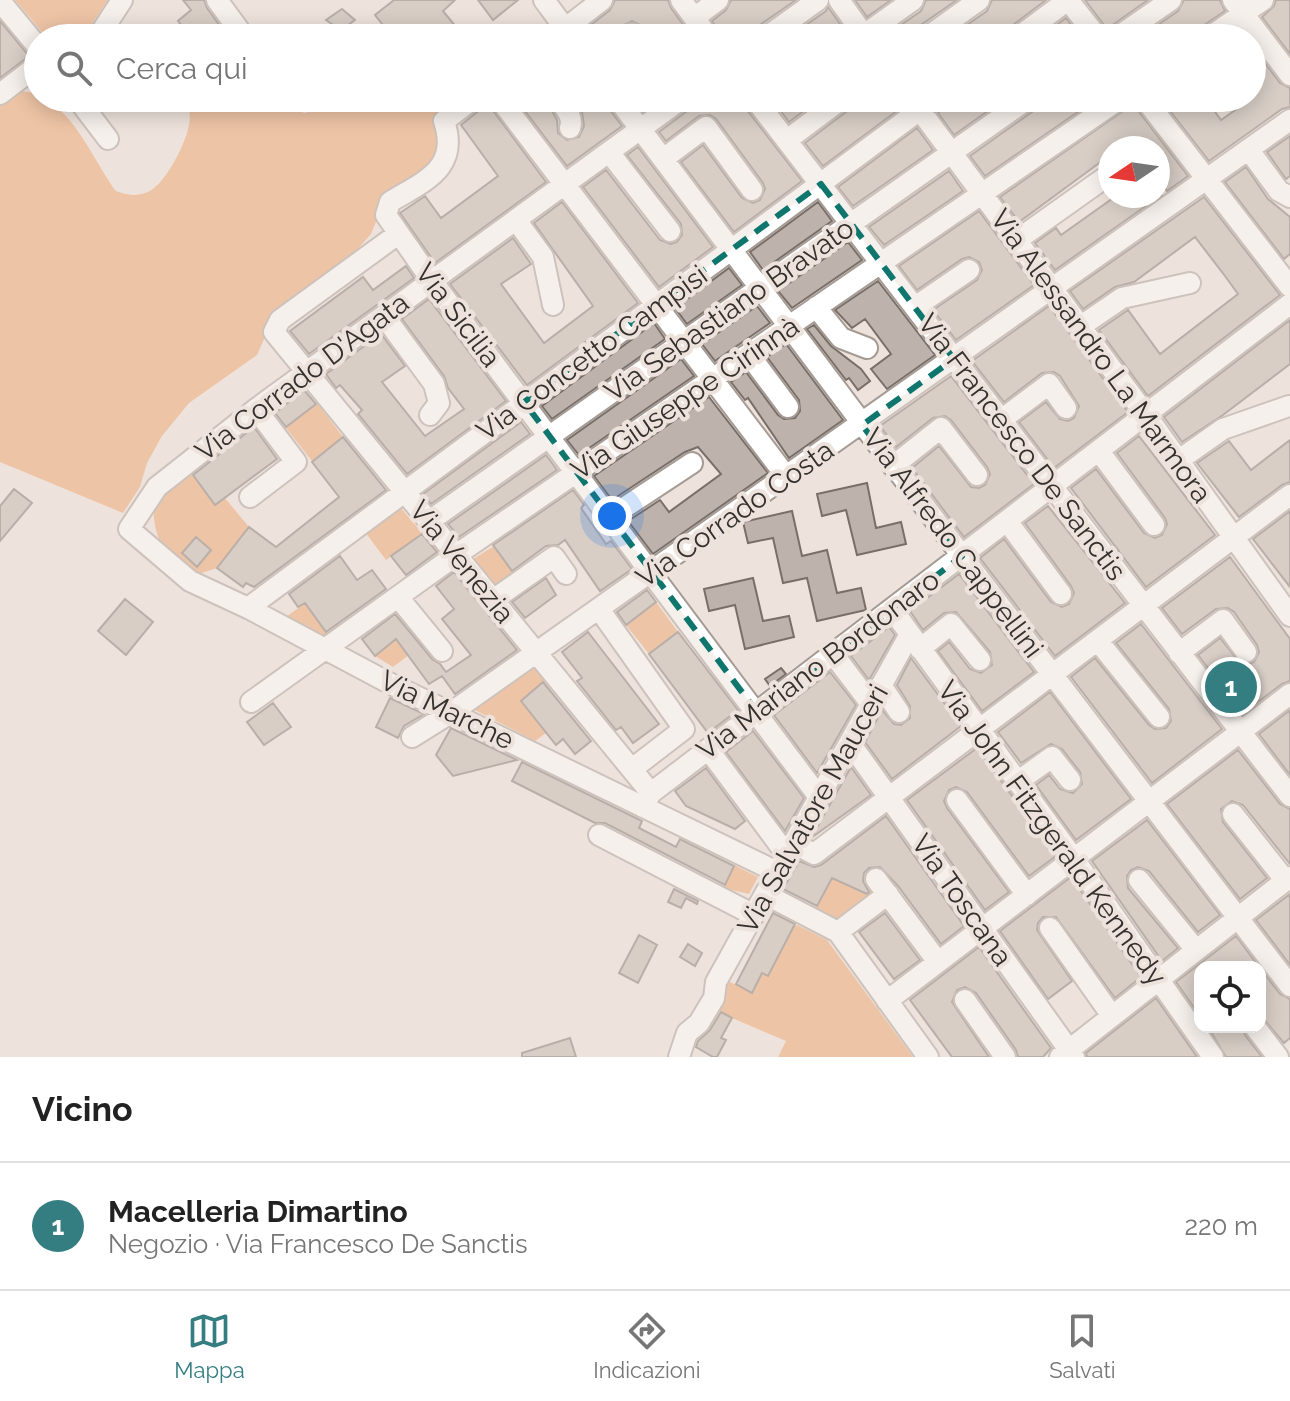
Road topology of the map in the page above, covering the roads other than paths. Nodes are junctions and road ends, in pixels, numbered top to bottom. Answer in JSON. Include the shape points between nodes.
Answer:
{"nodes":[{"id":1,"x":122,"y":0,"type":"edge"},
{"id":2,"x":217,"y":0,"type":"edge"},
{"id":3,"x":544,"y":0,"type":"edge"},
{"id":4,"x":602,"y":0,"type":"edge"},
{"id":5,"x":681,"y":0,"type":"edge"},
{"id":6,"x":718,"y":0,"type":"edge"},
{"id":7,"x":818,"y":0,"type":"edge"},
{"id":8,"x":839,"y":0,"type":"edge"},
{"id":9,"x":913,"y":0,"type":"edge"},
{"id":10,"x":979,"y":0,"type":"edge"},
{"id":11,"x":1068,"y":0,"type":"edge"},
{"id":12,"x":1171,"y":0,"type":"edge"},
{"id":13,"x":1263,"y":0,"type":"edge"},
{"id":14,"x":0,"y":1,"type":"edge"},
{"id":15,"x":1238,"y":7,"type":"edge"},
{"id":16,"x":694,"y":18,"type":"junction"},
{"id":17,"x":107,"y":24,"type":"edge"},
{"id":18,"x":235,"y":24,"type":"edge"},
{"id":19,"x":557,"y":24,"type":"edge"},
{"id":20,"x":575,"y":24,"type":"edge"},
{"id":21,"x":698,"y":24,"type":"edge"},
{"id":22,"x":785,"y":24,"type":"edge"},
{"id":23,"x":856,"y":24,"type":"edge"},
{"id":24,"x":882,"y":24,"type":"edge"},
{"id":25,"x":946,"y":24,"type":"edge"},
{"id":26,"x":1036,"y":24,"type":"edge"},
{"id":27,"x":1087,"y":24,"type":"edge"},
{"id":28,"x":1136,"y":24,"type":"edge"},
{"id":29,"x":1222,"y":24,"type":"edge"},
{"id":30,"x":1251,"y":24,"type":"edge"},
{"id":31,"x":24,"y":30,"type":"edge"},
{"id":32,"x":1266,"y":44,"type":"edge"},
{"id":33,"x":1290,"y":75,"type":"edge"},
{"id":34,"x":24,"y":76,"type":"edge"},
{"id":35,"x":0,"y":94,"type":"edge"},
{"id":36,"x":88,"y":112,"type":"edge"},
{"id":37,"x":456,"y":112,"type":"edge"},
{"id":38,"x":509,"y":112,"type":"edge"},
{"id":39,"x":568,"y":112,"type":"edge"},
{"id":40,"x":628,"y":112,"type":"edge"},
{"id":41,"x":664,"y":112,"type":"edge"},
{"id":42,"x":767,"y":112,"type":"edge"},
{"id":43,"x":824,"y":112,"type":"edge"},
{"id":44,"x":910,"y":112,"type":"edge"},
{"id":45,"x":928,"y":112,"type":"edge"},
{"id":46,"x":1008,"y":112,"type":"edge"},
{"id":47,"x":1101,"y":112,"type":"edge"},
{"id":48,"x":1155,"y":112,"type":"edge"},
{"id":49,"x":1290,"y":120,"type":"edge"},
{"id":50,"x":570,"y":128,"type":"dead end"},
{"id":51,"x":641,"y":129,"type":"junction"},
{"id":52,"x":108,"y":139,"type":"dead end"},
{"id":53,"x":787,"y":140,"type":"junction"},
{"id":54,"x":1249,"y":150,"type":"junction"},
{"id":55,"x":951,"y":151,"type":"junction"},
{"id":56,"x":609,"y":152,"type":"junction"},
{"id":57,"x":663,"y":159,"type":"junction"},
{"id":58,"x":1207,"y":180,"type":"junction"},
{"id":59,"x":1098,"y":183,"type":"edge"},
{"id":60,"x":821,"y":184,"type":"junction"},
{"id":61,"x":563,"y":185,"type":"junction"},
{"id":62,"x":752,"y":190,"type":"dead end"},
{"id":63,"x":982,"y":193,"type":"junction"},
{"id":64,"x":1290,"y":197,"type":"edge"},
{"id":65,"x":516,"y":220,"type":"junction"},
{"id":66,"x":852,"y":224,"type":"junction"},
{"id":67,"x":670,"y":231,"type":"dead end"},
{"id":68,"x":398,"y":234,"type":"junction"},
{"id":69,"x":1017,"y":240,"type":"junction"},
{"id":70,"x":731,"y":250,"type":"junction"},
{"id":71,"x":881,"y":262,"type":"junction"},
{"id":72,"x":969,"y":270,"type":"dead end"},
{"id":73,"x":432,"y":281,"type":"junction"},
{"id":74,"x":1190,"y":283,"type":"dead end"},
{"id":75,"x":1290,"y":287,"type":"edge"},
{"id":76,"x":759,"y":288,"type":"junction"},
{"id":77,"x":1053,"y":288,"type":"junction"},
{"id":78,"x":1290,"y":304,"type":"edge"},
{"id":79,"x":553,"y":305,"type":"dead end"},
{"id":80,"x":657,"y":306,"type":"junction"},
{"id":81,"x":816,"y":307,"type":"junction"},
{"id":82,"x":915,"y":307,"type":"junction"},
{"id":83,"x":384,"y":316,"type":"junction"},
{"id":84,"x":1081,"y":326,"type":"junction"},
{"id":85,"x":790,"y":328,"type":"junction"},
{"id":86,"x":684,"y":341,"type":"junction"},
{"id":87,"x":867,"y":348,"type":"dead end"},
{"id":88,"x":750,"y":356,"type":"junction"},
{"id":89,"x":954,"y":359,"type":"junction"},
{"id":90,"x":307,"y":372,"type":"junction"},
{"id":91,"x":713,"y":379,"type":"junction"},
{"id":92,"x":524,"y":402,"type":"junction"},
{"id":93,"x":1289,"y":406,"type":"edge"},
{"id":94,"x":788,"y":407,"type":"dead end"},
{"id":95,"x":1066,"y":408,"type":"dead end"},
{"id":96,"x":256,"y":409,"type":"junction"},
{"id":97,"x":430,"y":415,"type":"dead end"},
{"id":98,"x":1146,"y":415,"type":"junction"},
{"id":99,"x":1001,"y":420,"type":"junction"},
{"id":100,"x":862,"y":425,"type":"junction"},
{"id":101,"x":549,"y":437,"type":"junction"},
{"id":102,"x":1099,"y":451,"type":"junction"},
{"id":103,"x":1179,"y":460,"type":"junction"},
{"id":104,"x":692,"y":463,"type":"dead end"},
{"id":105,"x":893,"y":466,"type":"junction"},
{"id":106,"x":576,"y":472,"type":"junction"},
{"id":107,"x":977,"y":475,"type":"dead end"},
{"id":108,"x":786,"y":476,"type":"junction"},
{"id":109,"x":1052,"y":487,"type":"junction"},
{"id":110,"x":404,"y":491,"type":"junction"},
{"id":111,"x":1290,"y":495,"type":"edge"},
{"id":112,"x":250,"y":497,"type":"dead end"},
{"id":113,"x":610,"y":517,"type":"junction"},
{"id":114,"x":1007,"y":521,"type":"junction"},
{"id":115,"x":428,"y":522,"type":"junction"},
{"id":116,"x":1154,"y":525,"type":"dead end"},
{"id":117,"x":129,"y":529,"type":"joint"},
{"id":118,"x":1234,"y":538,"type":"junction"},
{"id":119,"x":456,"y":555,"type":"junction"},
{"id":120,"x":962,"y":556,"type":"junction"},
{"id":121,"x":651,"y":572,"type":"junction"},
{"id":122,"x":566,"y":574,"type":"dead end"},
{"id":123,"x":1061,"y":594,"type":"dead end"},
{"id":124,"x":398,"y":597,"type":"junction"},
{"id":125,"x":493,"y":600,"type":"junction"},
{"id":126,"x":1143,"y":606,"type":"junction"},
{"id":127,"x":248,"y":608,"type":"junction"},
{"id":128,"x":599,"y":609,"type":"junction"},
{"id":129,"x":892,"y":609,"type":"junction"},
{"id":130,"x":1290,"y":616,"type":"edge"},
{"id":131,"x":1098,"y":641,"type":"junction"},
{"id":132,"x":915,"y":642,"type":"junction"},
{"id":133,"x":326,"y":649,"type":"junction"},
{"id":134,"x":442,"y":651,"type":"dead end"},
{"id":135,"x":1246,"y":652,"type":"dead end"},
{"id":136,"x":536,"y":653,"type":"junction"},
{"id":137,"x":1179,"y":653,"type":"junction"},
{"id":138,"x":833,"y":654,"type":"junction"},
{"id":139,"x":980,"y":660,"type":"dead end"},
{"id":140,"x":1052,"y":674,"type":"junction"},
{"id":141,"x":881,"y":685,"type":"junction"},
{"id":142,"x":1290,"y":694,"type":"edge"},
{"id":143,"x":251,"y":702,"type":"dead end"},
{"id":144,"x":871,"y":704,"type":"junction"},
{"id":145,"x":452,"y":712,"type":"junction"},
{"id":146,"x":757,"y":712,"type":"junction"},
{"id":147,"x":899,"y":712,"type":"dead end"},
{"id":148,"x":1159,"y":717,"type":"dead end"},
{"id":149,"x":979,"y":730,"type":"junction"},
{"id":150,"x":1240,"y":731,"type":"junction"},
{"id":151,"x":412,"y":737,"type":"dead end"},
{"id":152,"x":850,"y":743,"type":"junction"},
{"id":153,"x":708,"y":749,"type":"junction"},
{"id":154,"x":632,"y":769,"type":"junction"},
{"id":155,"x":1070,"y":780,"type":"dead end"},
{"id":156,"x":1017,"y":782,"type":"junction"},
{"id":157,"x":1290,"y":796,"type":"edge"},
{"id":158,"x":819,"y":797,"type":"junction"},
{"id":159,"x":890,"y":798,"type":"junction"},
{"id":160,"x":647,"y":800,"type":"junction"},
{"id":161,"x":957,"y":800,"type":"dead end"},
{"id":162,"x":1148,"y":803,"type":"junction"},
{"id":163,"x":1233,"y":814,"type":"dead end"},
{"id":164,"x":599,"y":835,"type":"dead end"},
{"id":165,"x":786,"y":857,"type":"junction"},
{"id":166,"x":1074,"y":859,"type":"junction"},
{"id":167,"x":1288,"y":879,"type":"edge"},
{"id":168,"x":1139,"y":880,"type":"dead end"},
{"id":169,"x":765,"y":894,"type":"junction"},
{"id":170,"x":1027,"y":895,"type":"junction"},
{"id":171,"x":754,"y":915,"type":"junction"},
{"id":172,"x":1237,"y":918,"type":"junction"},
{"id":173,"x":1050,"y":928,"type":"dead end"},
{"id":174,"x":982,"y":929,"type":"junction"},
{"id":175,"x":838,"y":932,"type":"junction"},
{"id":176,"x":1196,"y":950,"type":"junction"},
{"id":177,"x":938,"y":962,"type":"junction"},
{"id":178,"x":1158,"y":980,"type":"junction"},
{"id":179,"x":1290,"y":986,"type":"edge"},
{"id":180,"x":965,"y":1000,"type":"dead end"},
{"id":181,"x":887,"y":1001,"type":"junction"},
{"id":182,"x":1112,"y":1016,"type":"junction"},
{"id":183,"x":1260,"y":1033,"type":"edge"},
{"id":184,"x":1290,"y":1051,"type":"edge"},
{"id":185,"x":1068,"y":1055,"type":"edge"},
{"id":186,"x":682,"y":1056,"type":"edge"},
{"id":187,"x":928,"y":1057,"type":"edge"},
{"id":188,"x":1005,"y":1057,"type":"edge"},
{"id":189,"x":1213,"y":1057,"type":"edge"},
{"id":190,"x":1280,"y":1057,"type":"edge"}],
"edges":[{"from":1,"to":17,"type":"street"},
{"from":2,"to":18,"type":"street"},
{"from":3,"to":19,"type":"street"},
{"from":4,"to":20,"type":"street"},
{"from":5,"to":16,"type":"street"},
{"from":6,"to":16,"type":"street"},
{"from":7,"to":22,"type":"street"},
{"from":8,"to":23,"type":"street"},
{"from":9,"to":24,"type":"street"},
{"from":10,"to":25,"type":"street"},
{"from":11,"to":26,"type":"street"},
{"from":11,"to":27,"type":"street"},
{"from":12,"to":28,"type":"street"},
{"from":13,"to":15,"type":"street"},
{"from":14,"to":31,"type":"street"},
{"from":15,"to":29,"type":"street"},
{"from":15,"to":30,"type":"street"},
{"from":16,"to":21,"type":"street"},
{"from":32,"to":33,"type":"street"},
{"from":34,"to":35,"type":"street"},
{"from":36,"to":52,"type":"street"},
{"from":37,"to":68,"type":"street","name":"Via Sicilia","via":[[444,121],[449,135],[444,164],[390,202],[386,215]]},
{"from":38,"to":61,"type":"street"},
{"from":39,"to":50,"type":"street"},
{"from":40,"to":51,"type":"street","name":"Via Alfredo Cappellini"},
{"from":41,"to":51,"type":"street","name":"Via Corrado D'Agata"},
{"from":42,"to":53,"type":"street","name":"Via Francesco De Sanctis"},
{"from":43,"to":53,"type":"street"},
{"from":44,"to":60,"type":"street","name":"Via Concetto Campisi"},
{"from":45,"to":55,"type":"street","name":"Via Alessandro La Marmora"},
{"from":46,"to":55,"type":"street","name":"Via Sebastiano Bravato"},
{"from":47,"to":63,"type":"street","name":"Via Giuseppe Cirinnà"},
{"from":48,"to":58,"type":"street"},
{"from":49,"to":54,"type":"street","name":"Via Corrado Costa"},
{"from":51,"to":56,"type":"street","name":"Via Corrado D'Agata"},
{"from":51,"to":57,"type":"street","name":"Via Alfredo Cappellini"},
{"from":53,"to":60,"type":"street","name":"Via Francesco De Sanctis"},
{"from":54,"to":58,"type":"street","name":"Via Corrado Costa"},
{"from":54,"to":64,"type":"street","via":[[1279,191]]},
{"from":55,"to":63,"type":"street","name":"Via Alessandro La Marmora"},
{"from":55,"to":66,"type":"street","name":"Via Sebastiano Bravato"},
{"from":56,"to":61,"type":"street","name":"Via Corrado D'Agata"},
{"from":56,"to":67,"type":"street"},
{"from":57,"to":62,"type":"street","via":[[706,127]]},
{"from":57,"to":70,"type":"street","name":"Via Alfredo Cappellini"},
{"from":58,"to":75,"type":"street"},
{"from":58,"to":77,"type":"street","name":"Via Corrado Costa"},
{"from":59,"to":69,"type":"street"},
{"from":60,"to":66,"type":"street","name":"Via Francesco De Sanctis"},
{"from":60,"to":70,"type":"street","name":"Via Concetto Campisi"},
{"from":61,"to":65,"type":"street","name":"Via Corrado D'Agata"},
{"from":61,"to":80,"type":"street"},
{"from":63,"to":69,"type":"street","name":"Via Alessandro La Marmora"},
{"from":63,"to":71,"type":"street","name":"Via Giuseppe Cirinnà"},
{"from":65,"to":73,"type":"street","name":"Via Corrado D'Agata"},
{"from":65,"to":79,"type":"street","via":[[543,257]]},
{"from":66,"to":71,"type":"street","name":"Via Francesco De Sanctis"},
{"from":66,"to":76,"type":"street","name":"Via Sebastiano Bravato"},
{"from":68,"to":73,"type":"street","name":"Via Sicilia"},
{"from":68,"to":90,"type":"street","name":"Via Venezia","via":[[280,320],[274,332]]},
{"from":69,"to":77,"type":"street","name":"Via Alessandro La Marmora"},
{"from":70,"to":76,"type":"street","name":"Via Alfredo Cappellini"},
{"from":70,"to":80,"type":"street","name":"Via Concetto Campisi"},
{"from":71,"to":81,"type":"street","name":"Via Giuseppe Cirinnà"},
{"from":71,"to":82,"type":"street","name":"Via Francesco De Sanctis"},
{"from":72,"to":82,"type":"street"},
{"from":73,"to":83,"type":"street","name":"Via Corrado D'Agata"},
{"from":73,"to":92,"type":"street","name":"Via Sicilia"},
{"from":74,"to":84,"type":"street","via":[[1122,298]]},
{"from":76,"to":85,"type":"street","name":"Via Alfredo Cappellini"},
{"from":76,"to":86,"type":"street","name":"Via Sebastiano Bravato"},
{"from":77,"to":84,"type":"street","name":"Via Alessandro La Marmora"},
{"from":77,"to":89,"type":"street","name":"Via Corrado Costa"},
{"from":78,"to":98,"type":"street","name":"Via Mariano Bordonaro"},
{"from":80,"to":86,"type":"street"},
{"from":80,"to":92,"type":"street","name":"Via Concetto Campisi"},
{"from":81,"to":85,"type":"street","name":"Via Giuseppe Cirinnà"},
{"from":81,"to":87,"type":"street","via":[[841,338]]},
{"from":82,"to":89,"type":"street","name":"Via Francesco De Sanctis"},
{"from":83,"to":90,"type":"street","name":"Via Corrado D'Agata"},
{"from":83,"to":97,"type":"street","via":[[434,384],[439,403]]},
{"from":84,"to":98,"type":"street","name":"Via Alessandro La Marmora"},
{"from":85,"to":88,"type":"street","name":"Via Giuseppe Cirinnà"},
{"from":85,"to":100,"type":"street","name":"Via Alfredo Cappellini"},
{"from":86,"to":91,"type":"street"},
{"from":86,"to":101,"type":"street","name":"Via Sebastiano Bravato"},
{"from":88,"to":91,"type":"street","name":"Via Giuseppe Cirinnà"},
{"from":88,"to":94,"type":"street"},
{"from":89,"to":99,"type":"street","name":"Via Francesco De Sanctis"},
{"from":89,"to":100,"type":"street","name":"Via Corrado Costa"},
{"from":90,"to":96,"type":"street","name":"Via Corrado D'Agata"},
{"from":90,"to":110,"type":"street","name":"Via Venezia"},
{"from":91,"to":106,"type":"street","name":"Via Giuseppe Cirinnà"},
{"from":91,"to":108,"type":"street"},
{"from":92,"to":101,"type":"street","name":"Via Sicilia"},
{"from":92,"to":110,"type":"street","name":"Via Concetto Campisi"},
{"from":93,"to":103,"type":"street","via":[[1223,429]]},
{"from":95,"to":99,"type":"street","via":[[1049,384]]},
{"from":96,"to":112,"type":"street","via":[[296,462]]},
{"from":96,"to":117,"type":"street","name":"Via Corrado D'Agata","via":[[157,487]]},
{"from":98,"to":102,"type":"street","name":"Via Mariano Bordonaro"},
{"from":98,"to":103,"type":"street","name":"Via Alessandro La Marmora"},
{"from":99,"to":109,"type":"street","name":"Via Francesco De Sanctis"},
{"from":100,"to":105,"type":"street","name":"Via Alfredo Cappellini"},
{"from":100,"to":108,"type":"street","name":"Via Corrado Costa"},
{"from":101,"to":106,"type":"street","name":"Via Sicilia"},
{"from":101,"to":115,"type":"street","name":"Via Sebastiano Bravato"},
{"from":102,"to":109,"type":"street","name":"Via Mariano Bordonaro"},
{"from":102,"to":116,"type":"street"},
{"from":103,"to":118,"type":"street","name":"Via Alessandro La Marmora"},
{"from":104,"to":113,"type":"street"},
{"from":105,"to":107,"type":"street","via":[[941,428]]},
{"from":105,"to":120,"type":"street","name":"Via Alfredo Cappellini"},
{"from":106,"to":113,"type":"street","name":"Via Sicilia"},
{"from":106,"to":119,"type":"street","name":"Via Giuseppe Cirinnà"},
{"from":108,"to":121,"type":"street","name":"Via Corrado Costa"},
{"from":109,"to":114,"type":"street","name":"Via Mariano Bordonaro"},
{"from":109,"to":126,"type":"street","name":"Via Francesco De Sanctis"},
{"from":110,"to":115,"type":"street","name":"Via Venezia"},
{"from":110,"to":127,"type":"street","name":"Via Concetto Campisi"},
{"from":111,"to":118,"type":"street"},
{"from":113,"to":121,"type":"street","name":"Via Sicilia"},
{"from":114,"to":120,"type":"street","name":"Via Mariano Bordonaro"},
{"from":114,"to":123,"type":"street"},
{"from":115,"to":119,"type":"street","name":"Via Venezia"},
{"from":117,"to":127,"type":"street","name":"Via Marche","via":[[190,581]]},
{"from":118,"to":126,"type":"street"},
{"from":118,"to":130,"type":"street","name":"Via Alessandro La Marmora"},
{"from":119,"to":124,"type":"street","name":"Via Giuseppe Cirinnà"},
{"from":119,"to":125,"type":"street","name":"Via Venezia"},
{"from":120,"to":129,"type":"street","name":"Via Mariano Bordonaro"},
{"from":120,"to":140,"type":"street","name":"Via Alfredo Cappellini"},
{"from":121,"to":128,"type":"street","name":"Via Corrado Costa"},
{"from":121,"to":146,"type":"street","name":"Via Sicilia"},
{"from":122,"to":125,"type":"street","via":[[554,557]]},
{"from":124,"to":133,"type":"street","name":"Via Giuseppe Cirinnà"},
{"from":124,"to":134,"type":"street"},
{"from":125,"to":136,"type":"street","name":"Via Venezia"},
{"from":126,"to":131,"type":"street"},
{"from":126,"to":137,"type":"street","name":"Via Francesco De Sanctis"},
{"from":127,"to":133,"type":"street","name":"Via Marche"},
{"from":128,"to":136,"type":"street","name":"Via Corrado Costa"},
{"from":128,"to":154,"type":"street","via":[[684,729]]},
{"from":129,"to":132,"type":"street","name":"Via John Fitzgerald Kennedy"},
{"from":129,"to":138,"type":"street","name":"Via Mariano Bordonaro"},
{"from":131,"to":140,"type":"street"},
{"from":131,"to":148,"type":"street"},
{"from":132,"to":139,"type":"street","via":[[951,624]]},
{"from":132,"to":141,"type":"street","name":"Via Salvatore Mauceri"},
{"from":132,"to":149,"type":"street","name":"Via John Fitzgerald Kennedy"},
{"from":133,"to":143,"type":"street","name":"Via Giuseppe Cirinnà"},
{"from":133,"to":145,"type":"street","name":"Via Marche"},
{"from":135,"to":137,"type":"street","via":[[1223,620]]},
{"from":136,"to":145,"type":"street","name":"Via Corrado Costa"},
{"from":136,"to":154,"type":"street","name":"Via Venezia"},
{"from":137,"to":150,"type":"street","name":"Via Francesco De Sanctis"},
{"from":138,"to":144,"type":"street"},
{"from":138,"to":146,"type":"street","name":"Via Mariano Bordonaro"},
{"from":140,"to":149,"type":"street"},
{"from":140,"to":162,"type":"street","name":"Via Alfredo Cappellini"},
{"from":141,"to":144,"type":"street","name":"Via Salvatore Mauceri"},
{"from":141,"to":147,"type":"street"},
{"from":142,"to":150,"type":"street"},
{"from":144,"to":152,"type":"street","name":"Via Salvatore Mauceri"},
{"from":145,"to":151,"type":"street","name":"Via Corrado Costa"},
{"from":145,"to":160,"type":"street","name":"Via Marche"},
{"from":146,"to":153,"type":"street","name":"Via Mariano Bordonaro"},
{"from":146,"to":158,"type":"street","name":"Via Sicilia"},
{"from":149,"to":156,"type":"street","name":"Via John Fitzgerald Kennedy"},
{"from":149,"to":159,"type":"street"},
{"from":150,"to":157,"type":"street","name":"Via Francesco De Sanctis"},
{"from":150,"to":162,"type":"street"},
{"from":152,"to":158,"type":"street","name":"Via Salvatore Mauceri"},
{"from":152,"to":159,"type":"street","name":"Via Toscana"},
{"from":153,"to":160,"type":"street","name":"Via Mariano Bordonaro"},
{"from":153,"to":165,"type":"street"},
{"from":154,"to":160,"type":"street","name":"Via Venezia"},
{"from":155,"to":156,"type":"street","via":[[1052,757]]},
{"from":156,"to":166,"type":"street","name":"Via John Fitzgerald Kennedy"},
{"from":158,"to":165,"type":"street","name":"Via Salvatore Mauceri"},
{"from":159,"to":165,"type":"street","via":[[814,854]]},
{"from":159,"to":174,"type":"street","name":"Via Toscana"},
{"from":160,"to":165,"type":"street","name":"Via Marche"},
{"from":161,"to":170,"type":"street"},
{"from":162,"to":166,"type":"street"},
{"from":162,"to":172,"type":"street","name":"Via Alfredo Cappellini"},
{"from":163,"to":167,"type":"street"},
{"from":164,"to":171,"type":"street"},
{"from":165,"to":169,"type":"street","name":"Via Salvatore Mauceri"},
{"from":166,"to":170,"type":"street"},
{"from":166,"to":178,"type":"street","name":"Via John Fitzgerald Kennedy"},
{"from":167,"to":172,"type":"street"},
{"from":168,"to":176,"type":"street"},
{"from":169,"to":171,"type":"street","name":"Via Salvatore Mauceri"},
{"from":169,"to":175,"type":"street"},
{"from":170,"to":174,"type":"street"},
{"from":171,"to":186,"type":"street","name":"Via Salvatore Mauceri","via":[[716,982],[714,998],[687,1033]]},
{"from":172,"to":176,"type":"street"},
{"from":172,"to":179,"type":"street","name":"Via Alfredo Cappellini"},
{"from":173,"to":182,"type":"street"},
{"from":174,"to":177,"type":"street"},
{"from":174,"to":185,"type":"street","name":"Via Toscana"},
{"from":175,"to":177,"type":"street","via":[[882,886]]},
{"from":175,"to":181,"type":"street"},
{"from":176,"to":178,"type":"street"},
{"from":177,"to":181,"type":"street"},
{"from":178,"to":182,"type":"street"},
{"from":178,"to":189,"type":"street","name":"Via John Fitzgerald Kennedy"},
{"from":180,"to":188,"type":"street"},
{"from":181,"to":187,"type":"street"},
{"from":182,"to":185,"type":"street"},
{"from":183,"to":190,"type":"street"},
{"from":184,"to":190,"type":"street"}]}
